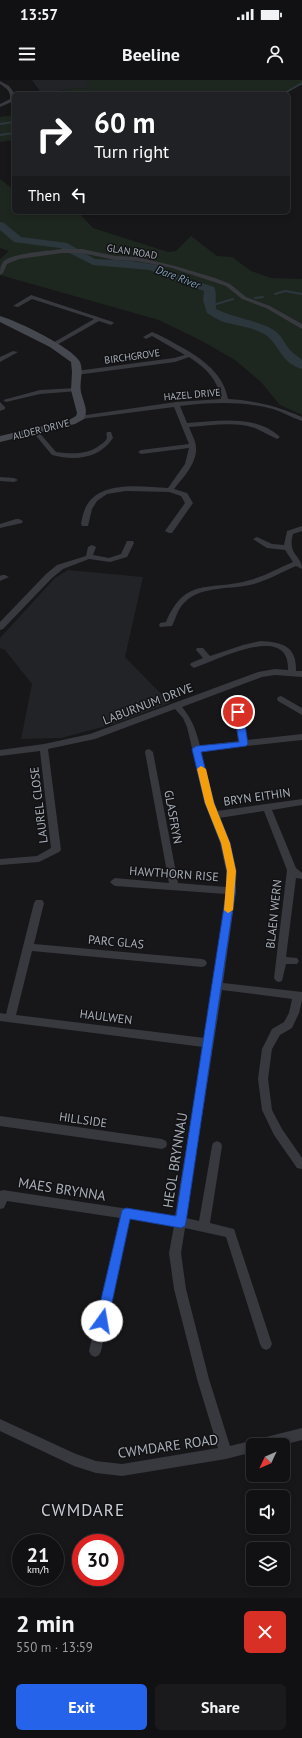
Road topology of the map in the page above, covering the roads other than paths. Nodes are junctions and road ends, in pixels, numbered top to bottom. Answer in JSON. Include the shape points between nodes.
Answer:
{"nodes":[{"id":1,"x":0,"y":82,"type":"edge"},
{"id":2,"x":12,"y":92,"type":"edge"},
{"id":3,"x":12,"y":100,"type":"edge"},
{"id":4,"x":0,"y":106,"type":"edge"},
{"id":5,"x":0,"y":273,"type":"edge"},
{"id":6,"x":16,"y":306,"type":"dead end"},
{"id":7,"x":99,"y":319,"type":"junction"},
{"id":8,"x":1,"y":320,"type":"edge"},
{"id":9,"x":111,"y":323,"type":"dead end"},
{"id":10,"x":302,"y":327,"type":"edge"},
{"id":11,"x":146,"y":337,"type":"dead end"},
{"id":12,"x":53,"y":345,"type":"junction"},
{"id":13,"x":14,"y":352,"type":"dead end"},
{"id":14,"x":190,"y":355,"type":"junction"},
{"id":15,"x":0,"y":360,"type":"edge"},
{"id":16,"x":76,"y":373,"type":"junction"},
{"id":17,"x":76,"y":390,"type":"junction"},
{"id":18,"x":6,"y":400,"type":"dead end"},
{"id":19,"x":225,"y":401,"type":"junction"},
{"id":20,"x":0,"y":404,"type":"edge"},
{"id":21,"x":176,"y":404,"type":"junction"},
{"id":22,"x":0,"y":409,"type":"edge"},
{"id":23,"x":81,"y":417,"type":"junction"},
{"id":24,"x":302,"y":419,"type":"edge"},
{"id":25,"x":185,"y":425,"type":"junction"},
{"id":26,"x":35,"y":431,"type":"junction"},
{"id":27,"x":109,"y":434,"type":"dead end"},
{"id":28,"x":277,"y":437,"type":"dead end"},
{"id":29,"x":0,"y":439,"type":"edge"},
{"id":30,"x":193,"y":446,"type":"junction"},
{"id":31,"x":140,"y":452,"type":"dead end"},
{"id":32,"x":0,"y":479,"type":"edge"},
{"id":33,"x":14,"y":480,"type":"dead end"},
{"id":34,"x":170,"y":490,"type":"junction"},
{"id":35,"x":19,"y":521,"type":"dead end"},
{"id":36,"x":85,"y":524,"type":"dead end"},
{"id":37,"x":0,"y":526,"type":"edge"},
{"id":38,"x":302,"y":528,"type":"edge"},
{"id":39,"x":169,"y":531,"type":"dead end"},
{"id":40,"x":257,"y":539,"type":"dead end"},
{"id":41,"x":130,"y":543,"type":"dead end"},
{"id":42,"x":92,"y":547,"type":"dead end"},
{"id":43,"x":288,"y":548,"type":"junction"},
{"id":44,"x":89,"y":557,"type":"junction"},
{"id":45,"x":300,"y":565,"type":"edge"},
{"id":46,"x":163,"y":625,"type":"dead end"},
{"id":47,"x":0,"y":627,"type":"edge"},
{"id":48,"x":200,"y":650,"type":"dead end"},
{"id":49,"x":208,"y":659,"type":"junction"},
{"id":50,"x":194,"y":665,"type":"dead end"},
{"id":51,"x":292,"y":672,"type":"junction"},
{"id":52,"x":302,"y":674,"type":"edge"},
{"id":53,"x":280,"y":699,"type":"dead end"},
{"id":54,"x":177,"y":706,"type":"junction"},
{"id":55,"x":238,"y":712,"type":"dead end"},
{"id":56,"x":302,"y":712,"type":"edge"},
{"id":57,"x":302,"y":738,"type":"edge"},
{"id":58,"x":243,"y":744,"type":"junction"},
{"id":59,"x":44,"y":747,"type":"junction"},
{"id":60,"x":196,"y":749,"type":"junction"},
{"id":61,"x":149,"y":752,"type":"dead end"},
{"id":62,"x":0,"y":753,"type":"edge"},
{"id":63,"x":302,"y":802,"type":"edge"},
{"id":64,"x":267,"y":807,"type":"junction"},
{"id":65,"x":215,"y":815,"type":"junction"},
{"id":66,"x":0,"y":862,"type":"edge"},
{"id":67,"x":292,"y":870,"type":"junction"},
{"id":68,"x":302,"y":876,"type":"edge"},
{"id":69,"x":115,"y":882,"type":"dead end"},
{"id":70,"x":174,"y":886,"type":"junction"},
{"id":71,"x":231,"y":891,"type":"junction"},
{"id":72,"x":39,"y":902,"type":"dead end"},
{"id":73,"x":28,"y":947,"type":"junction"},
{"id":74,"x":282,"y":960,"type":"junction"},
{"id":75,"x":294,"y":961,"type":"dead end"},
{"id":76,"x":202,"y":962,"type":"dead end"},
{"id":77,"x":279,"y":978,"type":"dead end"},
{"id":78,"x":218,"y":986,"type":"junction"},
{"id":79,"x":299,"y":996,"type":"edge"},
{"id":80,"x":5,"y":1017,"type":"edge"},
{"id":81,"x":209,"y":1043,"type":"junction"},
{"id":82,"x":0,"y":1121,"type":"edge"},
{"id":83,"x":162,"y":1144,"type":"dead end"},
{"id":84,"x":217,"y":1146,"type":"dead end"},
{"id":85,"x":301,"y":1165,"type":"dead end"},
{"id":86,"x":0,"y":1204,"type":"edge"},
{"id":87,"x":126,"y":1214,"type":"junction"},
{"id":88,"x":181,"y":1222,"type":"junction"},
{"id":89,"x":204,"y":1227,"type":"junction"},
{"id":90,"x":266,"y":1344,"type":"dead end"},
{"id":91,"x":95,"y":1351,"type":"dead end"},
{"id":92,"x":0,"y":1425,"type":"edge"},
{"id":93,"x":302,"y":1434,"type":"edge"},
{"id":94,"x":286,"y":1438,"type":"edge"},
{"id":95,"x":246,"y":1448,"type":"edge"},
{"id":96,"x":226,"y":1453,"type":"junction"}],
"edges":[{"from":1,"to":2,"type":"street"},
{"from":3,"to":4,"type":"street"},
{"from":5,"to":10,"type":"street","name":"GLAN ROAD","via":[[5,263],[18,257],[62,251],[137,259],[173,267],[228,285],[244,298],[268,307]]},
{"from":6,"to":7,"type":"street","via":[[31,297]]},
{"from":7,"to":9,"type":"street"},
{"from":7,"to":12,"type":"street"},
{"from":8,"to":12,"type":"street"},
{"from":11,"to":14,"type":"street","name":"BIRCHGROVE","via":[[152,334]]},
{"from":12,"to":16,"type":"street","via":[[73,358]]},
{"from":13,"to":15,"type":"street"},
{"from":14,"to":16,"type":"street","name":"BIRCHGROVE","via":[[175,360]]},
{"from":14,"to":19,"type":"street","name":"BIRCHGROVE","via":[[207,366],[214,375],[222,387]]},
{"from":16,"to":17,"type":"street"},
{"from":17,"to":18,"type":"street","via":[[40,392]]},
{"from":17,"to":23,"type":"street","via":[[82,411]]},
{"from":19,"to":21,"type":"street","name":"HAZEL DRIVE"},
{"from":19,"to":24,"type":"street","name":"HAZEL DRIVE","via":[[279,409]]},
{"from":20,"to":22,"type":"street","via":[[3,408]]},
{"from":21,"to":23,"type":"street","name":"HAZEL DRIVE"},
{"from":21,"to":25,"type":"street"},
{"from":23,"to":26,"type":"street","name":"ALDER DRIVE","via":[[72,422]]},
{"from":25,"to":28,"type":"street","via":[[240,424],[257,427]]},
{"from":25,"to":30,"type":"street"},
{"from":26,"to":27,"type":"street","via":[[54,454],[69,456],[98,452],[106,446]]},
{"from":26,"to":29,"type":"street","name":"ALDER DRIVE"},
{"from":30,"to":31,"type":"street"},
{"from":30,"to":34,"type":"street","via":[[190,460]]},
{"from":32,"to":33,"type":"street"},
{"from":34,"to":36,"type":"street","via":[[126,489],[105,492],[94,500],[88,509]]},
{"from":34,"to":39,"type":"street","via":[[184,495],[189,503]]},
{"from":35,"to":37,"type":"street"},
{"from":38,"to":43,"type":"street","via":[[290,533],[286,542]]},
{"from":40,"to":43,"type":"street","via":[[270,546]]},
{"from":41,"to":44,"type":"street","via":[[124,555],[110,560]]},
{"from":42,"to":44,"type":"street"},
{"from":43,"to":45,"type":"street"},
{"from":44,"to":47,"type":"street","via":[[60,567]]},
{"from":45,"to":46,"type":"street","via":[[252,582],[205,588],[191,594],[184,598],[172,614],[169,624]]},
{"from":48,"to":49,"type":"street"},
{"from":49,"to":50,"type":"street"},
{"from":49,"to":51,"type":"street","via":[[255,644],[271,644],[282,647],[292,657]]},
{"from":51,"to":52,"type":"street","name":"LABURNUM DRIVE"},
{"from":51,"to":54,"type":"street","name":"LABURNUM DRIVE","via":[[254,676]]},
{"from":53,"to":56,"type":"street"},
{"from":54,"to":59,"type":"street","name":"LABURNUM DRIVE","via":[[92,737]]},
{"from":54,"to":60,"type":"street","name":"HEOL BRYNNAU","via":[[191,727]]},
{"from":55,"to":58,"type":"street"},
{"from":57,"to":58,"type":"street"},
{"from":58,"to":60,"type":"street"},
{"from":59,"to":62,"type":"street","name":"LABURNUM DRIVE"},
{"from":59,"to":66,"type":"street","name":"LAUREL CLOSE","via":[[56,850],[39,859]]},
{"from":60,"to":65,"type":"street","name":"HEOL BRYNNAU","via":[[209,803]]},
{"from":61,"to":70,"type":"street","name":"GLASFRYN"},
{"from":63,"to":64,"type":"street","name":"BRYN EITHIN"},
{"from":64,"to":65,"type":"street","name":"BRYN EITHIN"},
{"from":64,"to":67,"type":"street","name":"BLAEN WERN"},
{"from":65,"to":71,"type":"street","name":"HEOL BRYNNAU","via":[[230,864]]},
{"from":67,"to":68,"type":"street","name":"BLAEN WERN"},
{"from":67,"to":74,"type":"street","name":"BLAEN WERN"},
{"from":69,"to":70,"type":"street","name":"HAWTHORN RISE"},
{"from":70,"to":71,"type":"street","name":"HAWTHORN RISE"},
{"from":71,"to":78,"type":"street","name":"HEOL BRYNNAU"},
{"from":72,"to":73,"type":"street"},
{"from":73,"to":76,"type":"street","name":"PARC GLAS"},
{"from":73,"to":80,"type":"street"},
{"from":74,"to":75,"type":"street","name":"BLAEN WERN"},
{"from":74,"to":77,"type":"street","name":"BLAEN WERN"},
{"from":78,"to":79,"type":"street"},
{"from":78,"to":81,"type":"street","name":"HEOL BRYNNAU"},
{"from":79,"to":85,"type":"street","via":[[288,1025],[276,1032],[267,1049],[263,1079],[267,1110],[278,1132]]},
{"from":80,"to":81,"type":"street","name":"HAULWEN"},
{"from":81,"to":88,"type":"street","name":"HEOL BRYNNAU"},
{"from":82,"to":83,"type":"street","name":"HILLSIDE"},
{"from":84,"to":89,"type":"street"},
{"from":86,"to":87,"type":"street","name":"MAES BRYNNA","via":[[3,1195]]},
{"from":87,"to":88,"type":"street"},
{"from":87,"to":91,"type":"street"},
{"from":88,"to":89,"type":"street"},
{"from":88,"to":96,"type":"street","name":"HEOL BRYNNAU","via":[[175,1253],[180,1290],[203,1379]]},
{"from":89,"to":90,"type":"street","via":[[230,1233]]},
{"from":92,"to":96,"type":"street","name":"CWMDARE ROAD","via":[[74,1460],[96,1467],[122,1470]]},
{"from":93,"to":94,"type":"street"},
{"from":95,"to":96,"type":"street","name":"CWMDARE ROAD"}]}
